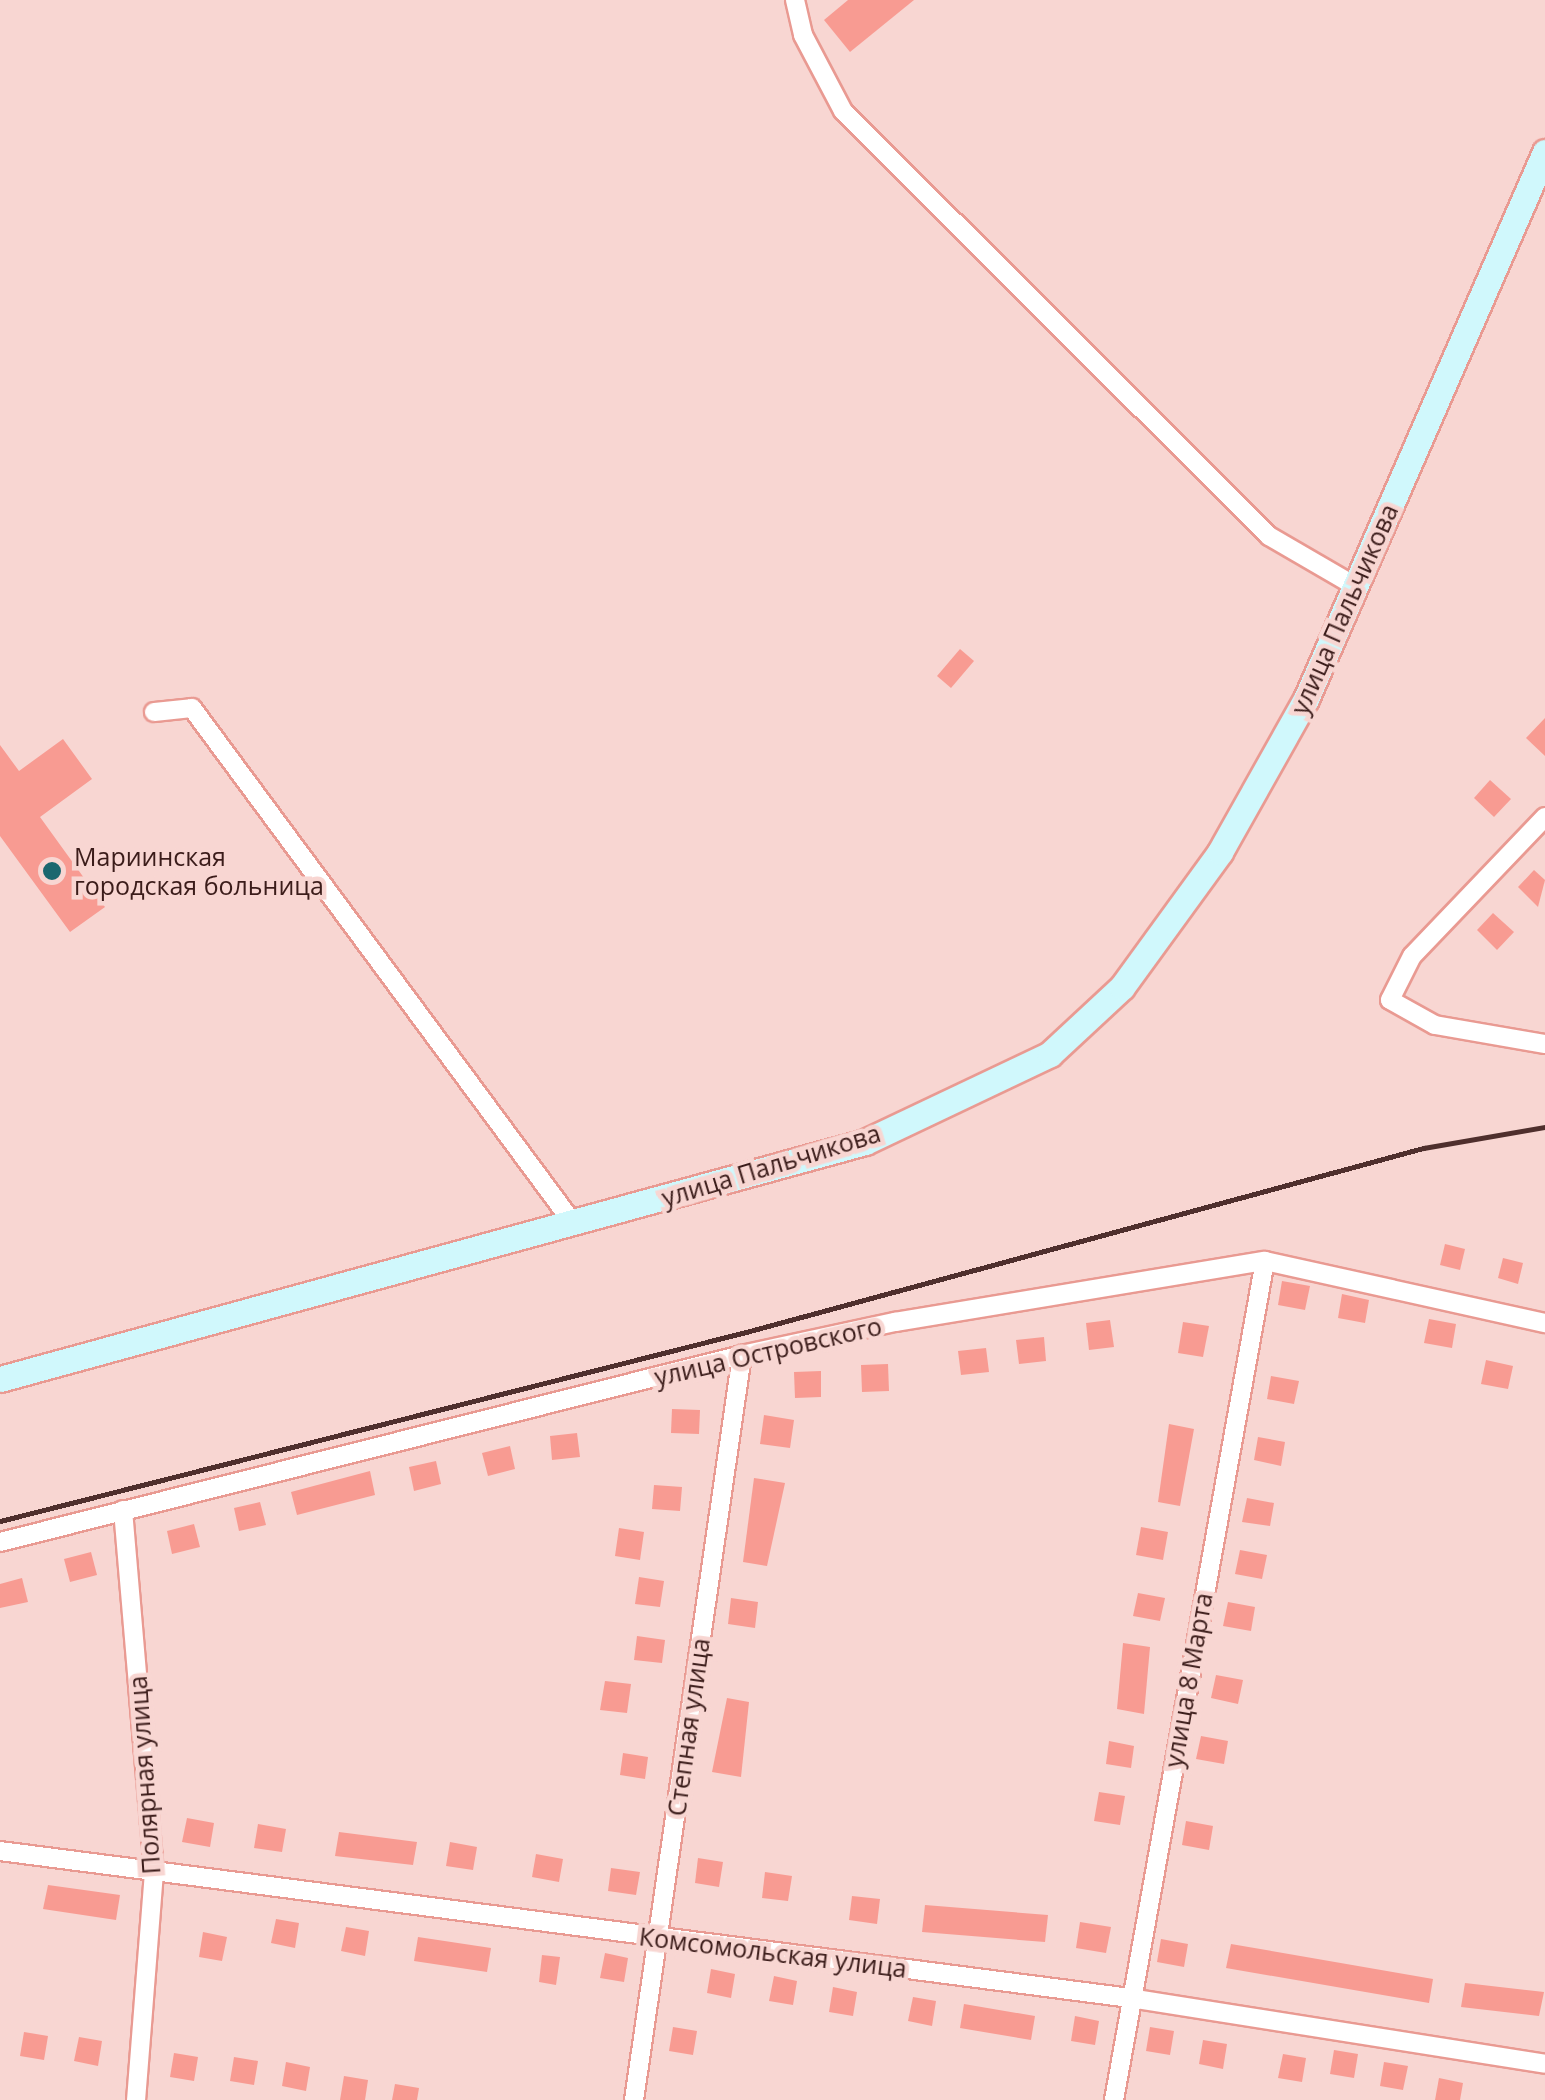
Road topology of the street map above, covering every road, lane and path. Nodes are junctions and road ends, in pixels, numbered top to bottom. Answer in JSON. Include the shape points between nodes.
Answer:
{"nodes":[{"id":1,"x":795,"y":0,"type":"edge"},
{"id":2,"x":1545,"y":152,"type":"edge"},
{"id":3,"x":1355,"y":586,"type":"junction"},
{"id":4,"x":154,"y":712,"type":"dead end"},
{"id":5,"x":1545,"y":818,"type":"edge"},
{"id":6,"x":1545,"y":1044,"type":"edge"},
{"id":7,"x":573,"y":1222,"type":"junction"},
{"id":8,"x":1265,"y":1261,"type":"junction"},
{"id":9,"x":1545,"y":1323,"type":"edge"},
{"id":10,"x":742,"y":1355,"type":"junction"},
{"id":11,"x":0,"y":1379,"type":"edge"},
{"id":12,"x":123,"y":1510,"type":"junction"},
{"id":13,"x":0,"y":1542,"type":"edge"},
{"id":14,"x":0,"y":1851,"type":"edge"},
{"id":15,"x":154,"y":1872,"type":"junction"},
{"id":16,"x":658,"y":1937,"type":"junction"},
{"id":17,"x":1130,"y":1998,"type":"junction"},
{"id":18,"x":1545,"y":2064,"type":"edge"},
{"id":19,"x":136,"y":2100,"type":"edge"},
{"id":20,"x":634,"y":2100,"type":"edge"},
{"id":21,"x":1114,"y":2100,"type":"edge"}],
"edges":[{"from":1,"to":3,"type":"street","via":[[803,35],[843,110],[1268,536]]},
{"from":2,"to":3,"type":"street","name":"улица Пальчикова"},
{"from":3,"to":7,"type":"street","name":"улица Пальчикова","via":[[1306,699],[1220,852],[1122,987],[1050,1054],[864,1142]]},
{"from":4,"to":7,"type":"street","via":[[192,708]]},
{"from":5,"to":6,"type":"street","via":[[1412,956],[1390,1000],[1435,1025]]},
{"from":7,"to":11,"type":"street","name":"улица Пальчикова"},
{"from":8,"to":9,"type":"street","name":"улица Островского"},
{"from":8,"to":10,"type":"street","name":"улица Островского","via":[[895,1322]]},
{"from":8,"to":17,"type":"street","name":"улица 8 Марта"},
{"from":10,"to":12,"type":"street","name":"улица Островского"},
{"from":10,"to":16,"type":"street","name":"Степная улица"},
{"from":12,"to":13,"type":"street","name":"улица Островского"},
{"from":12,"to":15,"type":"street","name":"Полярная улица"},
{"from":14,"to":15,"type":"street","name":"Комсомольская улица"},
{"from":15,"to":16,"type":"street","name":"Комсомольская улица"},
{"from":15,"to":19,"type":"street","name":"Полярная улица"},
{"from":16,"to":17,"type":"street","name":"Комсомольская улица"},
{"from":16,"to":20,"type":"street","name":"Степная улица"},
{"from":17,"to":18,"type":"street","name":"Комсомольская улица"},
{"from":17,"to":21,"type":"street","name":"улица 8 Марта"}]}
